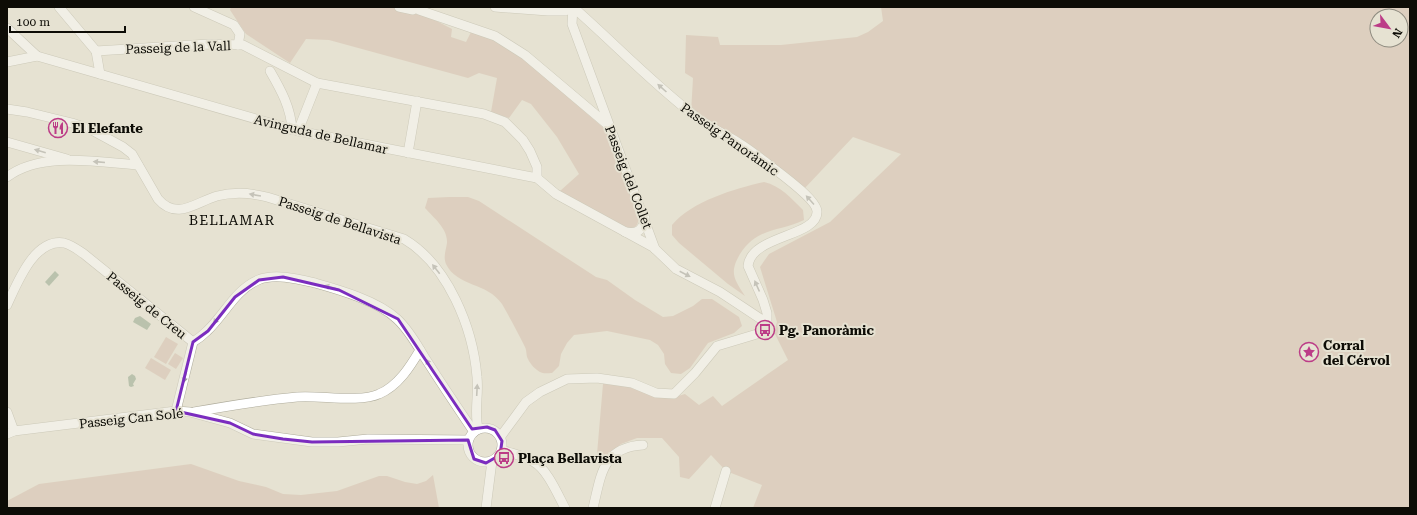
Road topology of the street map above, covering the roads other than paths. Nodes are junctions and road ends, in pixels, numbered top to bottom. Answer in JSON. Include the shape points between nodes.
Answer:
{"nodes":[{"id":1,"x":58,"y":7,"type":"edge"},
{"id":2,"x":194,"y":7,"type":"edge"},
{"id":3,"x":399,"y":7,"type":"edge"},
{"id":4,"x":495,"y":7,"type":"edge"},
{"id":5,"x":573,"y":7,"type":"edge"},
{"id":6,"x":417,"y":8,"type":"edge"},
{"id":7,"x":7,"y":28,"type":"edge"},
{"id":8,"x":22,"y":42,"type":"junction"},
{"id":9,"x":238,"y":45,"type":"junction"},
{"id":10,"x":96,"y":51,"type":"junction"},
{"id":11,"x":37,"y":56,"type":"junction"},
{"id":12,"x":12,"y":61,"type":"edge"},
{"id":13,"x":270,"y":72,"type":"dead end"},
{"id":14,"x":100,"y":74,"type":"junction"},
{"id":15,"x":317,"y":83,"type":"junction"},
{"id":16,"x":417,"y":101,"type":"junction"},
{"id":17,"x":602,"y":105,"type":"junction"},
{"id":18,"x":7,"y":109,"type":"edge"},
{"id":19,"x":594,"y":113,"type":"junction"},
{"id":20,"x":610,"y":127,"type":"junction"},
{"id":21,"x":295,"y":130,"type":"junction"},
{"id":22,"x":7,"y":142,"type":"edge"},
{"id":23,"x":408,"y":153,"type":"junction"},
{"id":24,"x":72,"y":160,"type":"junction"},
{"id":25,"x":138,"y":165,"type":"junction"},
{"id":26,"x":7,"y":177,"type":"edge"},
{"id":27,"x":532,"y":177,"type":"junction"},
{"id":28,"x":645,"y":218,"type":"junction"},
{"id":29,"x":625,"y":232,"type":"junction"},
{"id":30,"x":655,"y":249,"type":"junction"},
{"id":31,"x":7,"y":305,"type":"edge"},
{"id":32,"x":767,"y":323,"type":"junction"},
{"id":33,"x":193,"y":342,"type":"junction"},
{"id":34,"x":420,"y":350,"type":"junction"},
{"id":35,"x":176,"y":411,"type":"junction"},
{"id":36,"x":7,"y":412,"type":"edge"},
{"id":37,"x":190,"y":412,"type":"junction"},
{"id":38,"x":476,"y":430,"type":"junction"},
{"id":39,"x":10,"y":433,"type":"edge"},
{"id":40,"x":501,"y":436,"type":"junction"},
{"id":41,"x":468,"y":440,"type":"junction"},
{"id":42,"x":643,"y":445,"type":"dead end"},
{"id":43,"x":502,"y":450,"type":"junction"},
{"id":44,"x":492,"y":461,"type":"junction"},
{"id":45,"x":726,"y":471,"type":"dead end"},
{"id":46,"x":486,"y":508,"type":"edge"},
{"id":47,"x":565,"y":508,"type":"edge"},
{"id":48,"x":593,"y":508,"type":"edge"},
{"id":49,"x":716,"y":508,"type":"edge"}],
"edges":[{"from":1,"to":10,"type":"street"},
{"from":2,"to":9,"type":"street","via":[[234,25],[240,34]]},
{"from":3,"to":6,"type":"street"},
{"from":4,"to":5,"type":"street","via":[[565,11]]},
{"from":5,"to":17,"type":"street","name":"Passeig del Collet","via":[[572,24]]},
{"from":32,"to":5,"type":"street","name":"Passeig Panoràmic","one_way":true,"via":[[767,313],[748,266],[748,260],[754,252],[764,246],[815,220],[818,211],[816,206],[784,176],[741,144],[696,117]]},
{"from":6,"to":19,"type":"street","via":[[495,36],[525,55]]},
{"from":7,"to":8,"type":"street"},
{"from":8,"to":11,"type":"street"},
{"from":8,"to":12,"type":"street","via":[[19,54]]},
{"from":9,"to":10,"type":"street","name":"Passeig de la Vall","via":[[209,44]]},
{"from":9,"to":15,"type":"street","name":"Passeig de la Vall","via":[[243,45]]},
{"from":10,"to":14,"type":"street"},
{"from":11,"to":12,"type":"street","name":"Avinguda de Bellamar"},
{"from":11,"to":14,"type":"street","name":"Avinguda de Bellamar"},
{"from":13,"to":21,"type":"street","via":[[283,95]]},
{"from":14,"to":21,"type":"street","name":"Avinguda de Bellamar"},
{"from":15,"to":16,"type":"street","name":"Passeig de la Vall"},
{"from":15,"to":21,"type":"street"},
{"from":16,"to":23,"type":"street"},
{"from":16,"to":27,"type":"street","name":"Passeig de la Vall","via":[[484,114],[506,122],[530,151],[533,159]]},
{"from":17,"to":19,"type":"street","name":"Passeig del Collet","via":[[600,110]]},
{"from":17,"to":20,"type":"street","name":"Passeig del Collet"},
{"from":18,"to":25,"type":"street","name":"Passeig de Bellavista","via":[[72,122],[90,129],[123,147],[132,154]]},
{"from":19,"to":20,"type":"street"},
{"from":20,"to":28,"type":"street","name":"Passeig del Collet"},
{"from":21,"to":23,"type":"street","name":"Avinguda de Bellamar"},
{"from":24,"to":22,"type":"street","one_way":true},
{"from":23,"to":27,"type":"street","name":"Avinguda de Bellamar"},
{"from":25,"to":24,"type":"street","one_way":true},
{"from":24,"to":26,"type":"street","via":[[19,168]]},
{"from":38,"to":25,"type":"street","name":"Passeig de Bellavista","one_way":true,"via":[[477,378],[469,334],[450,289],[423,252],[404,239],[251,193],[218,196],[191,207],[172,209],[164,206],[158,199]]},
{"from":27,"to":29,"type":"street","name":"Avinguda de Bellamar","via":[[562,198]]},
{"from":28,"to":29,"type":"street","via":[[642,228],[638,231]]},
{"from":28,"to":30,"type":"street","name":"Passeig del Collet"},
{"from":29,"to":30,"type":"street","name":"Avinguda de Bellamar"},
{"from":30,"to":32,"type":"street","name":"Avinguda de Bellamar","one_way":true,"via":[[676,269],[720,292]]},
{"from":31,"to":33,"type":"street","name":"Passeig de Creu","via":[[32,258],[41,250],[65,243],[84,254]]},
{"from":32,"to":40,"type":"street","via":[[757,334],[718,346],[696,373],[674,394],[656,393],[632,383],[604,379],[567,380],[540,392],[526,402]]},
{"from":34,"to":33,"type":"street","name":"Passeig de Creu","one_way":true,"via":[[398,319],[382,309],[338,290],[309,282],[272,277],[259,280],[235,297],[208,331]]},
{"from":33,"to":35,"type":"street","one_way":true},
{"from":34,"to":37,"type":"street","via":[[397,382],[378,395],[364,398],[298,397]]},
{"from":38,"to":34,"type":"street","name":"Passeig de Creu","one_way":true},
{"from":35,"to":37,"type":"street","name":"Passeig Can Solé"},
{"from":35,"to":39,"type":"street","name":"Passeig Can Solé"},
{"from":36,"to":39,"type":"street"},
{"from":37,"to":41,"type":"street","name":"Passeig Can Solé","via":[[230,423],[253,434],[312,442],[368,439]]},
{"from":38,"to":40,"type":"street","via":[[487,427]]},
{"from":38,"to":41,"type":"street"},
{"from":40,"to":43,"type":"street"},
{"from":41,"to":44,"type":"street","via":[[468,448],[474,458],[480,462]]},
{"from":42,"to":48,"type":"street","via":[[635,445],[613,454],[602,475]]},
{"from":43,"to":44,"type":"street"},
{"from":43,"to":47,"type":"street","via":[[539,465]]},
{"from":44,"to":46,"type":"street"},
{"from":45,"to":49,"type":"street"}]}
